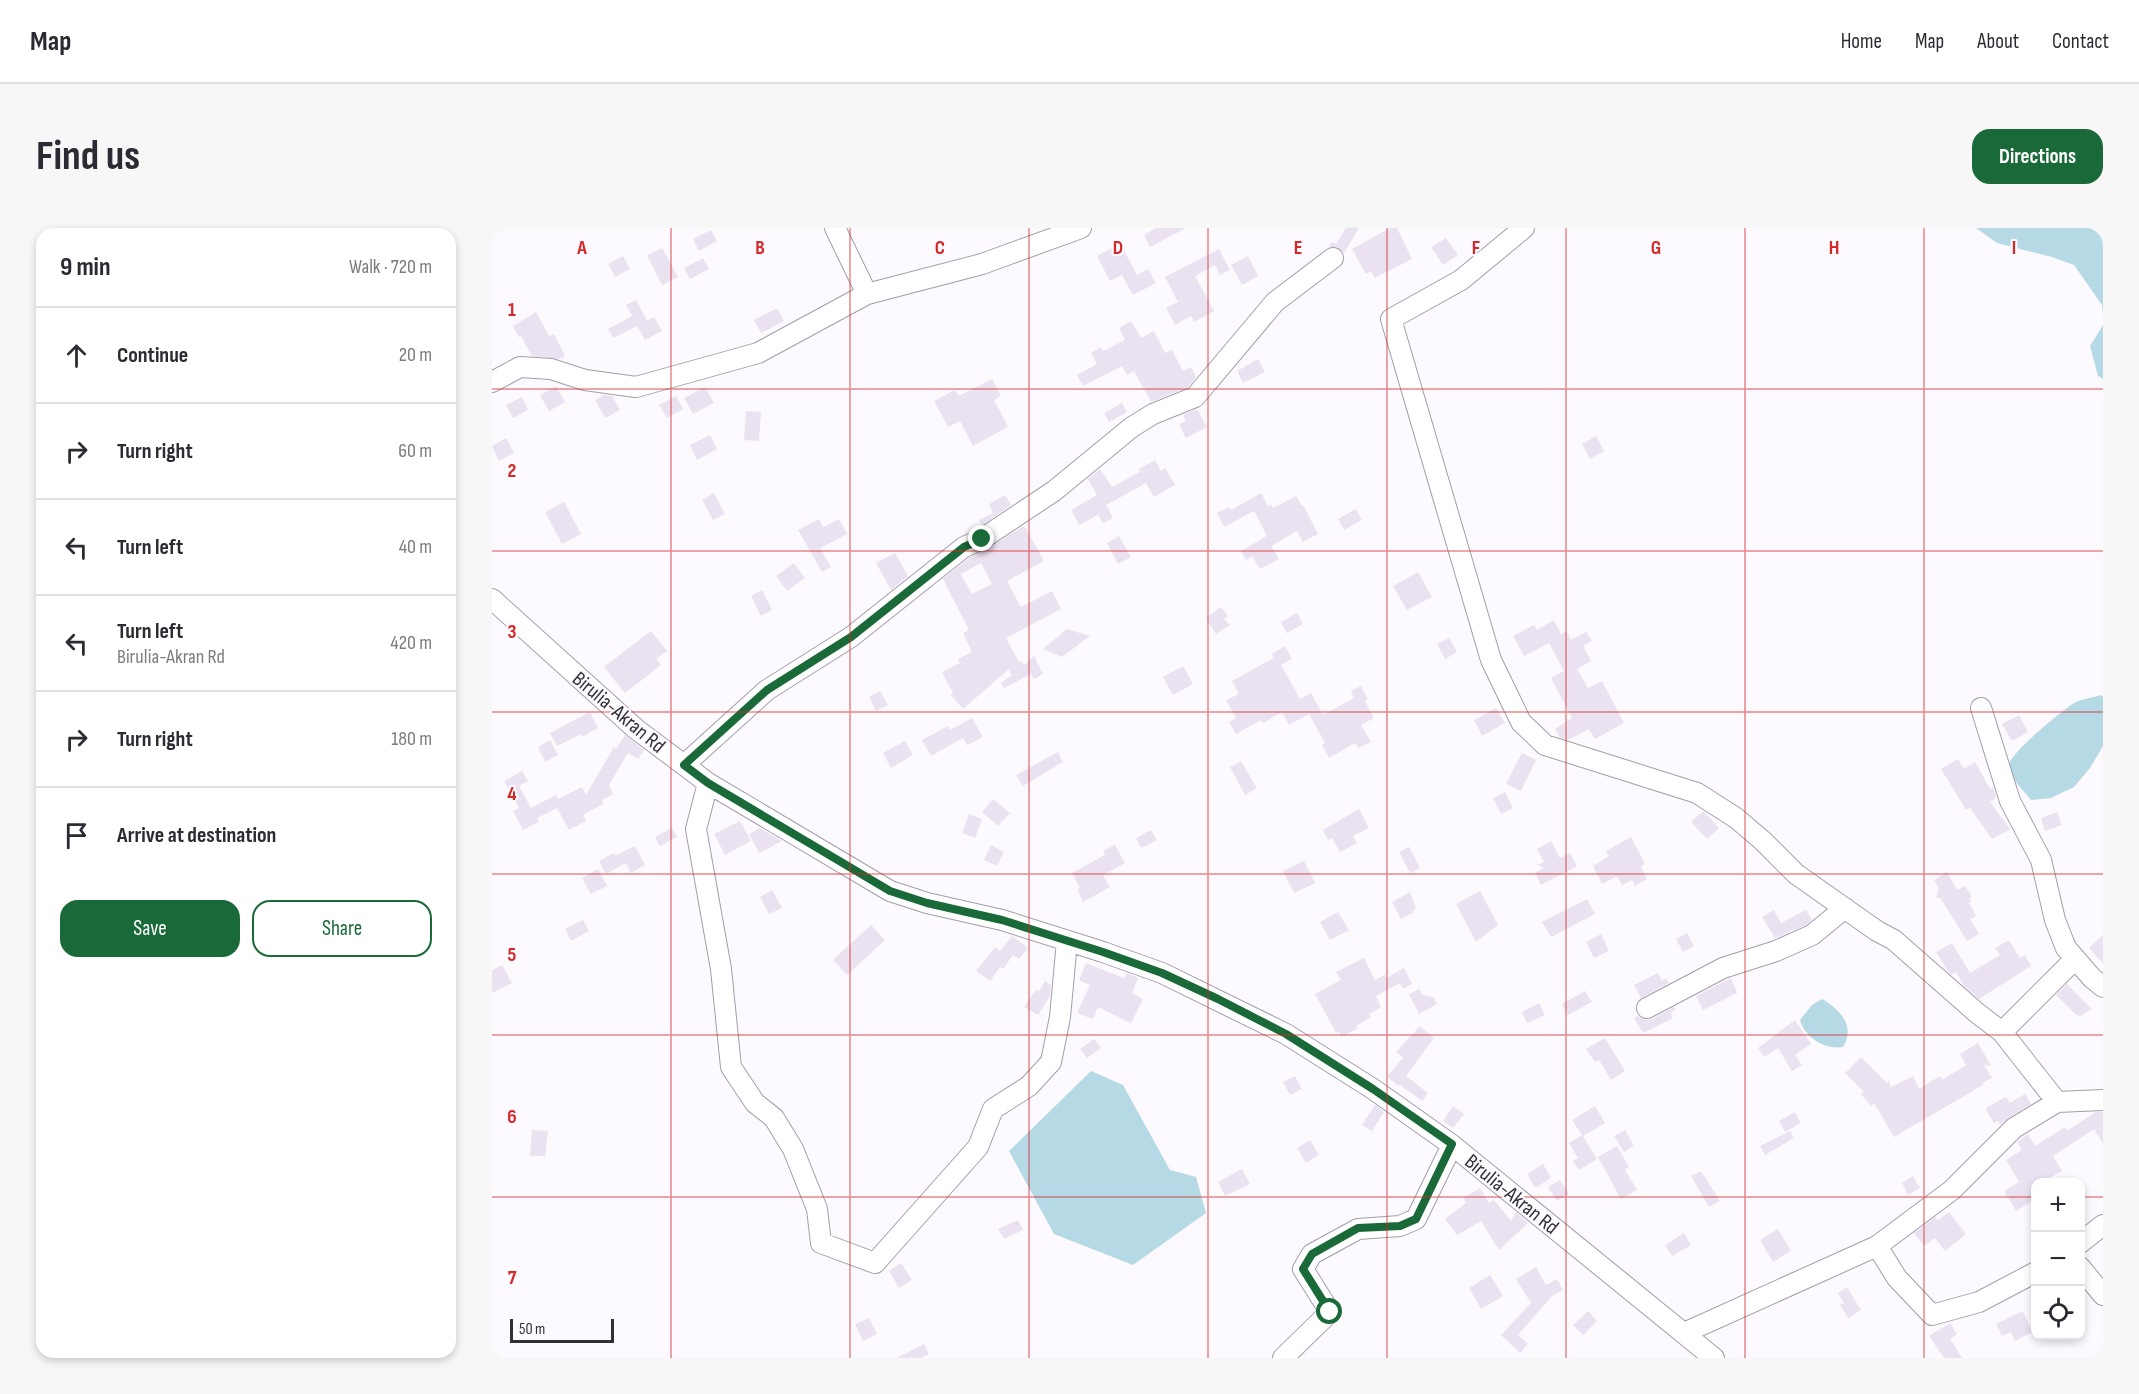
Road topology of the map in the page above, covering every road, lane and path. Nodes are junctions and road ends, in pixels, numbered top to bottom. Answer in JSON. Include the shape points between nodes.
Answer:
{"nodes":[{"id":1,"x":835,"y":228,"type":"edge"},
{"id":2,"x":1081,"y":228,"type":"edge"},
{"id":3,"x":1524,"y":228,"type":"edge"},
{"id":4,"x":1333,"y":258,"type":"dead end"},
{"id":5,"x":867,"y":294,"type":"junction"},
{"id":6,"x":492,"y":381,"type":"edge"},
{"id":7,"x":492,"y":599,"type":"edge"},
{"id":8,"x":1981,"y":708,"type":"dead end"},
{"id":9,"x":684,"y":765,"type":"junction"},
{"id":10,"x":708,"y":783,"type":"junction"},
{"id":11,"x":1845,"y":908,"type":"junction"},
{"id":12,"x":1067,"y":941,"type":"junction"},
{"id":13,"x":2075,"y":959,"type":"junction"},
{"id":14,"x":2103,"y":987,"type":"edge"},
{"id":15,"x":1647,"y":1008,"type":"dead end"},
{"id":16,"x":2002,"y":1032,"type":"junction"},
{"id":17,"x":2103,"y":1101,"type":"edge"},
{"id":18,"x":2057,"y":1102,"type":"junction"},
{"id":19,"x":1452,"y":1144,"type":"junction"},
{"id":20,"x":2103,"y":1225,"type":"edge"},
{"id":21,"x":2085,"y":1238,"type":"edge"},
{"id":22,"x":1877,"y":1246,"type":"junction"},
{"id":23,"x":2085,"y":1273,"type":"edge"},
{"id":24,"x":2031,"y":1275,"type":"edge"},
{"id":25,"x":2103,"y":1294,"type":"edge"},
{"id":26,"x":1684,"y":1333,"type":"junction"},
{"id":27,"x":1283,"y":1358,"type":"edge"},
{"id":28,"x":1714,"y":1358,"type":"edge"}],
"edges":[{"from":1,"to":5,"type":"street"},
{"from":2,"to":5,"type":"street","via":[[982,264]]},
{"from":3,"to":11,"type":"street","via":[[1461,280],[1390,319],[1491,660],[1521,722],[1545,745],[1697,793],[1736,818],[1796,874]]},
{"from":4,"to":9,"type":"street","via":[[1275,302],[1195,397],[1132,426],[1054,491],[964,547],[851,637],[767,690]]},
{"from":5,"to":6,"type":"street","via":[[758,353],[636,387],[585,380],[551,369],[520,367]]},
{"from":7,"to":9,"type":"street","name":"Birulia-Akran Rd","via":[[636,729]]},
{"from":8,"to":13,"type":"street","via":[[2010,801],[2041,860],[2055,920]]},
{"from":9,"to":10,"type":"street","name":"Birulia-Akran Rd"},
{"from":10,"to":12,"type":"street","name":"Birulia-Akran Rd","via":[[890,891]]},
{"from":10,"to":12,"type":"street","via":[[696,829],[721,969],[731,1067],[755,1103],[774,1118],[793,1149],[817,1209],[821,1243],[875,1263],[978,1147],[993,1109],[1029,1086],[1051,1062],[1060,1017]]},
{"from":11,"to":15,"type":"street","via":[[1812,934],[1723,969]]},
{"from":11,"to":16,"type":"street","via":[[1894,940]]},
{"from":12,"to":19,"type":"street","name":"Birulia-Akran Rd","via":[[1162,973],[1286,1034]]},
{"from":13,"to":14,"type":"street"},
{"from":13,"to":16,"type":"street"},
{"from":16,"to":18,"type":"street"},
{"from":17,"to":18,"type":"street"},
{"from":18,"to":22,"type":"street","via":[[2014,1128],[1952,1190]]},
{"from":19,"to":26,"type":"street","name":"Birulia-Akran Rd"},
{"from":19,"to":27,"type":"street","via":[[1416,1219],[1400,1226],[1358,1228],[1312,1254],[1303,1269],[1330,1312]]},
{"from":20,"to":21,"type":"street"},
{"from":22,"to":24,"type":"street","via":[[1897,1278],[1932,1315],[1979,1302]]},
{"from":22,"to":26,"type":"street"},
{"from":23,"to":25,"type":"street"},
{"from":26,"to":28,"type":"street","name":"Birulia-Akran Rd"}]}
